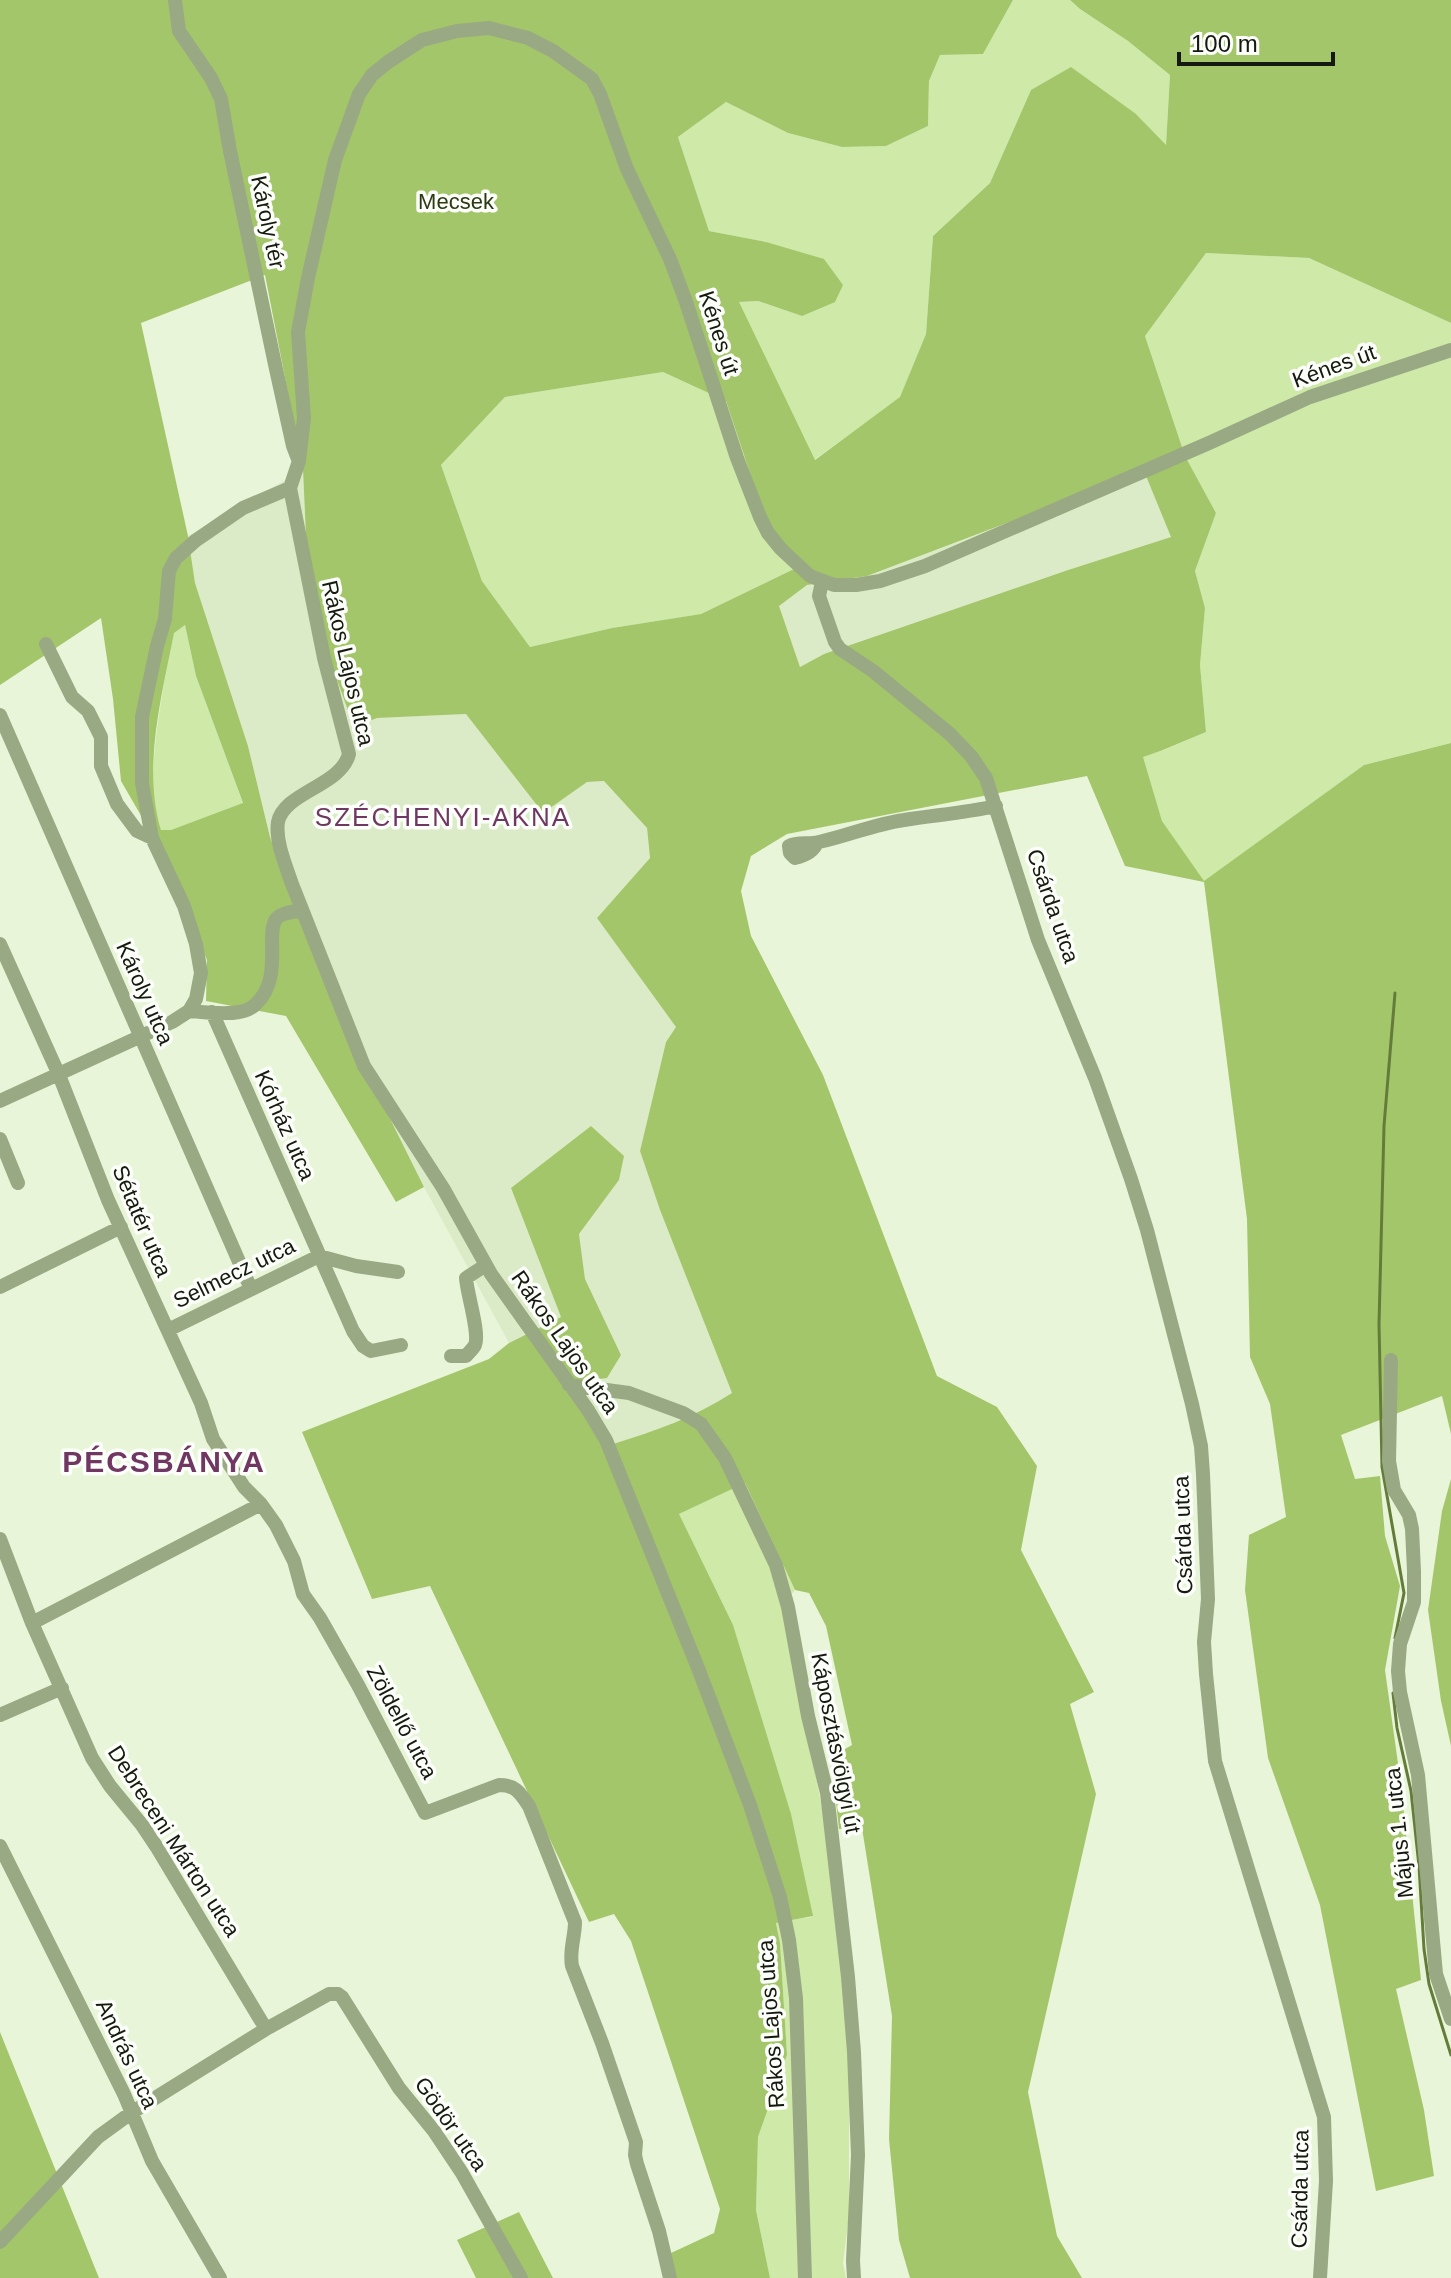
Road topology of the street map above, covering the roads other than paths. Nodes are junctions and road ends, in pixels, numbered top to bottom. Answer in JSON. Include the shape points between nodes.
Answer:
{"nodes":[{"id":1,"x":175,"y":0,"type":"edge"},
{"id":2,"x":1451,"y":350,"type":"edge"},
{"id":3,"x":299,"y":461,"type":"junction"},
{"id":4,"x":290,"y":488,"type":"junction"},
{"id":5,"x":822,"y":582,"type":"junction"},
{"id":6,"x":46,"y":644,"type":"dead end"},
{"id":7,"x":0,"y":715,"type":"edge"},
{"id":8,"x":996,"y":806,"type":"junction"},
{"id":9,"x":152,"y":838,"type":"junction"},
{"id":10,"x":817,"y":843,"type":"dead end"},
{"id":11,"x":302,"y":910,"type":"junction"},
{"id":12,"x":0,"y":944,"type":"edge"},
{"id":13,"x":189,"y":1011,"type":"junction"},
{"id":14,"x":212,"y":1012,"type":"junction"},
{"id":15,"x":141,"y":1036,"type":"junction"},
{"id":16,"x":59,"y":1075,"type":"junction"},
{"id":17,"x":0,"y":1101,"type":"edge"},
{"id":18,"x":0,"y":1139,"type":"edge"},
{"id":19,"x":18,"y":1183,"type":"dead end"},
{"id":20,"x":121,"y":1227,"type":"junction"},
{"id":21,"x":319,"y":1256,"type":"junction"},
{"id":22,"x":486,"y":1265,"type":"junction"},
{"id":23,"x":398,"y":1272,"type":"dead end"},
{"id":24,"x":0,"y":1287,"type":"edge"},
{"id":25,"x":251,"y":1289,"type":"junction"},
{"id":26,"x":168,"y":1330,"type":"junction"},
{"id":27,"x":401,"y":1345,"type":"dead end"},
{"id":28,"x":451,"y":1356,"type":"dead end"},
{"id":29,"x":1391,"y":1360,"type":"dead end"},
{"id":30,"x":569,"y":1385,"type":"junction"},
{"id":31,"x":261,"y":1504,"type":"junction"},
{"id":32,"x":0,"y":1539,"type":"edge"},
{"id":33,"x":32,"y":1623,"type":"junction"},
{"id":34,"x":62,"y":1688,"type":"junction"},
{"id":35,"x":0,"y":1715,"type":"edge"},
{"id":36,"x":0,"y":1846,"type":"edge"},
{"id":37,"x":1451,"y":2019,"type":"edge"},
{"id":38,"x":266,"y":2029,"type":"junction"},
{"id":39,"x":131,"y":2113,"type":"junction"},
{"id":40,"x":0,"y":2242,"type":"edge"},
{"id":41,"x":220,"y":2278,"type":"edge"},
{"id":42,"x":521,"y":2278,"type":"edge"},
{"id":43,"x":670,"y":2278,"type":"edge"},
{"id":44,"x":805,"y":2278,"type":"edge"},
{"id":45,"x":854,"y":2278,"type":"edge"},
{"id":46,"x":1320,"y":2278,"type":"edge"}],
"edges":[{"from":1,"to":3,"type":"street","name":"Károly tér","via":[[179,31],[221,99]]},
{"from":2,"to":5,"type":"street","name":"Kénes út","via":[[1310,397],[925,566],[856,585]]},
{"from":3,"to":4,"type":"street","name":"Kénes út"},
{"from":3,"to":5,"type":"street","name":"Kénes út","via":[[304,418],[298,332],[335,160],[359,94],[380,68],[422,40],[473,28],[508,32],[553,51],[592,79],[670,259],[768,533],[795,564]]},
{"from":4,"to":9,"type":"street","via":[[243,508],[205,534],[169,571],[165,619],[142,717],[142,783]]},
{"from":4,"to":11,"type":"street","name":"Rákos Lajos utca","via":[[349,754],[341,770],[279,818],[283,855]]},
{"from":5,"to":8,"type":"street","name":"Csárda utca","via":[[819,596],[840,649],[950,734],[986,778]]},
{"from":6,"to":9,"type":"street","via":[[72,697],[88,711],[101,737],[101,766],[117,804],[137,831]]},
{"from":7,"to":15,"type":"street","name":"Károly utca"},
{"from":8,"to":10,"type":"street","via":[[902,820]]},
{"from":8,"to":46,"type":"street","name":"Csárda utca","via":[[1038,940],[1131,1179],[1192,1404],[1203,1474],[1208,1599],[1204,1642],[1215,1761],[1324,2117]]},
{"from":9,"to":13,"type":"street","via":[[196,944],[201,973]]},
{"from":11,"to":14,"type":"street","via":[[274,923],[269,988],[261,1000],[241,1012]]},
{"from":11,"to":22,"type":"street","name":"Rákos Lajos utca","via":[[364,1066]]},
{"from":12,"to":16,"type":"street","name":"Sétatér utca"},
{"from":13,"to":14,"type":"street"},
{"from":13,"to":15,"type":"street"},
{"from":14,"to":21,"type":"street","name":"Kórház utca"},
{"from":15,"to":16,"type":"street"},
{"from":15,"to":25,"type":"street","name":"Károly utca"},
{"from":16,"to":17,"type":"street"},
{"from":16,"to":20,"type":"street","name":"Sétatér utca"},
{"from":18,"to":19,"type":"street"},
{"from":20,"to":24,"type":"street"},
{"from":20,"to":26,"type":"street","name":"Sétatér utca"},
{"from":21,"to":23,"type":"street","name":"Selmecz utca"},
{"from":21,"to":25,"type":"street","name":"Selmecz utca"},
{"from":21,"to":27,"type":"street","name":"Selmecz utca","via":[[363,1346],[371,1351]]},
{"from":22,"to":28,"type":"street","via":[[466,1278],[475,1344],[466,1356]]},
{"from":22,"to":30,"type":"street","name":"Rákos Lajos utca"},
{"from":25,"to":26,"type":"street","name":"Selmecz utca"},
{"from":26,"to":31,"type":"street","name":"Sétatér utca","via":[[213,1439]]},
{"from":29,"to":37,"type":"street","name":"Május 1. utca","via":[[1389,1461],[1394,1490],[1409,1515],[1414,1571],[1414,1602],[1400,1644],[1398,1671],[1418,1775],[1436,1974]]},
{"from":30,"to":44,"type":"street","name":"Rákos Lajos utca","via":[[617,1465],[745,1791],[780,1897],[796,1998]]},
{"from":30,"to":45,"type":"street","name":"Káposztásvölgyi út","via":[[629,1393],[701,1424],[725,1458],[776,1565],[827,1793],[848,1977],[858,2155]]},
{"from":31,"to":33,"type":"street"},
{"from":31,"to":43,"type":"street","name":"Zöldellő utca","via":[[294,1561],[303,1594],[425,1813],[499,1785],[518,1789],[529,1806],[575,1922],[569,1955],[636,2142],[637,2164]]},
{"from":32,"to":33,"type":"street","name":"Debreceni Márton utca"},
{"from":33,"to":34,"type":"street","name":"Debreceni Márton utca"},
{"from":34,"to":35,"type":"street"},
{"from":34,"to":38,"type":"street","name":"Debreceni Márton utca","via":[[92,1758],[156,1846]]},
{"from":36,"to":39,"type":"street","name":"András utca"},
{"from":38,"to":39,"type":"street"},
{"from":38,"to":42,"type":"street","name":"Gödör utca","via":[[329,1994],[342,1997],[399,2088],[462,2173]]},
{"from":39,"to":40,"type":"street","via":[[98,2137]]},
{"from":39,"to":41,"type":"street","name":"András utca","via":[[152,2161]]}]}
